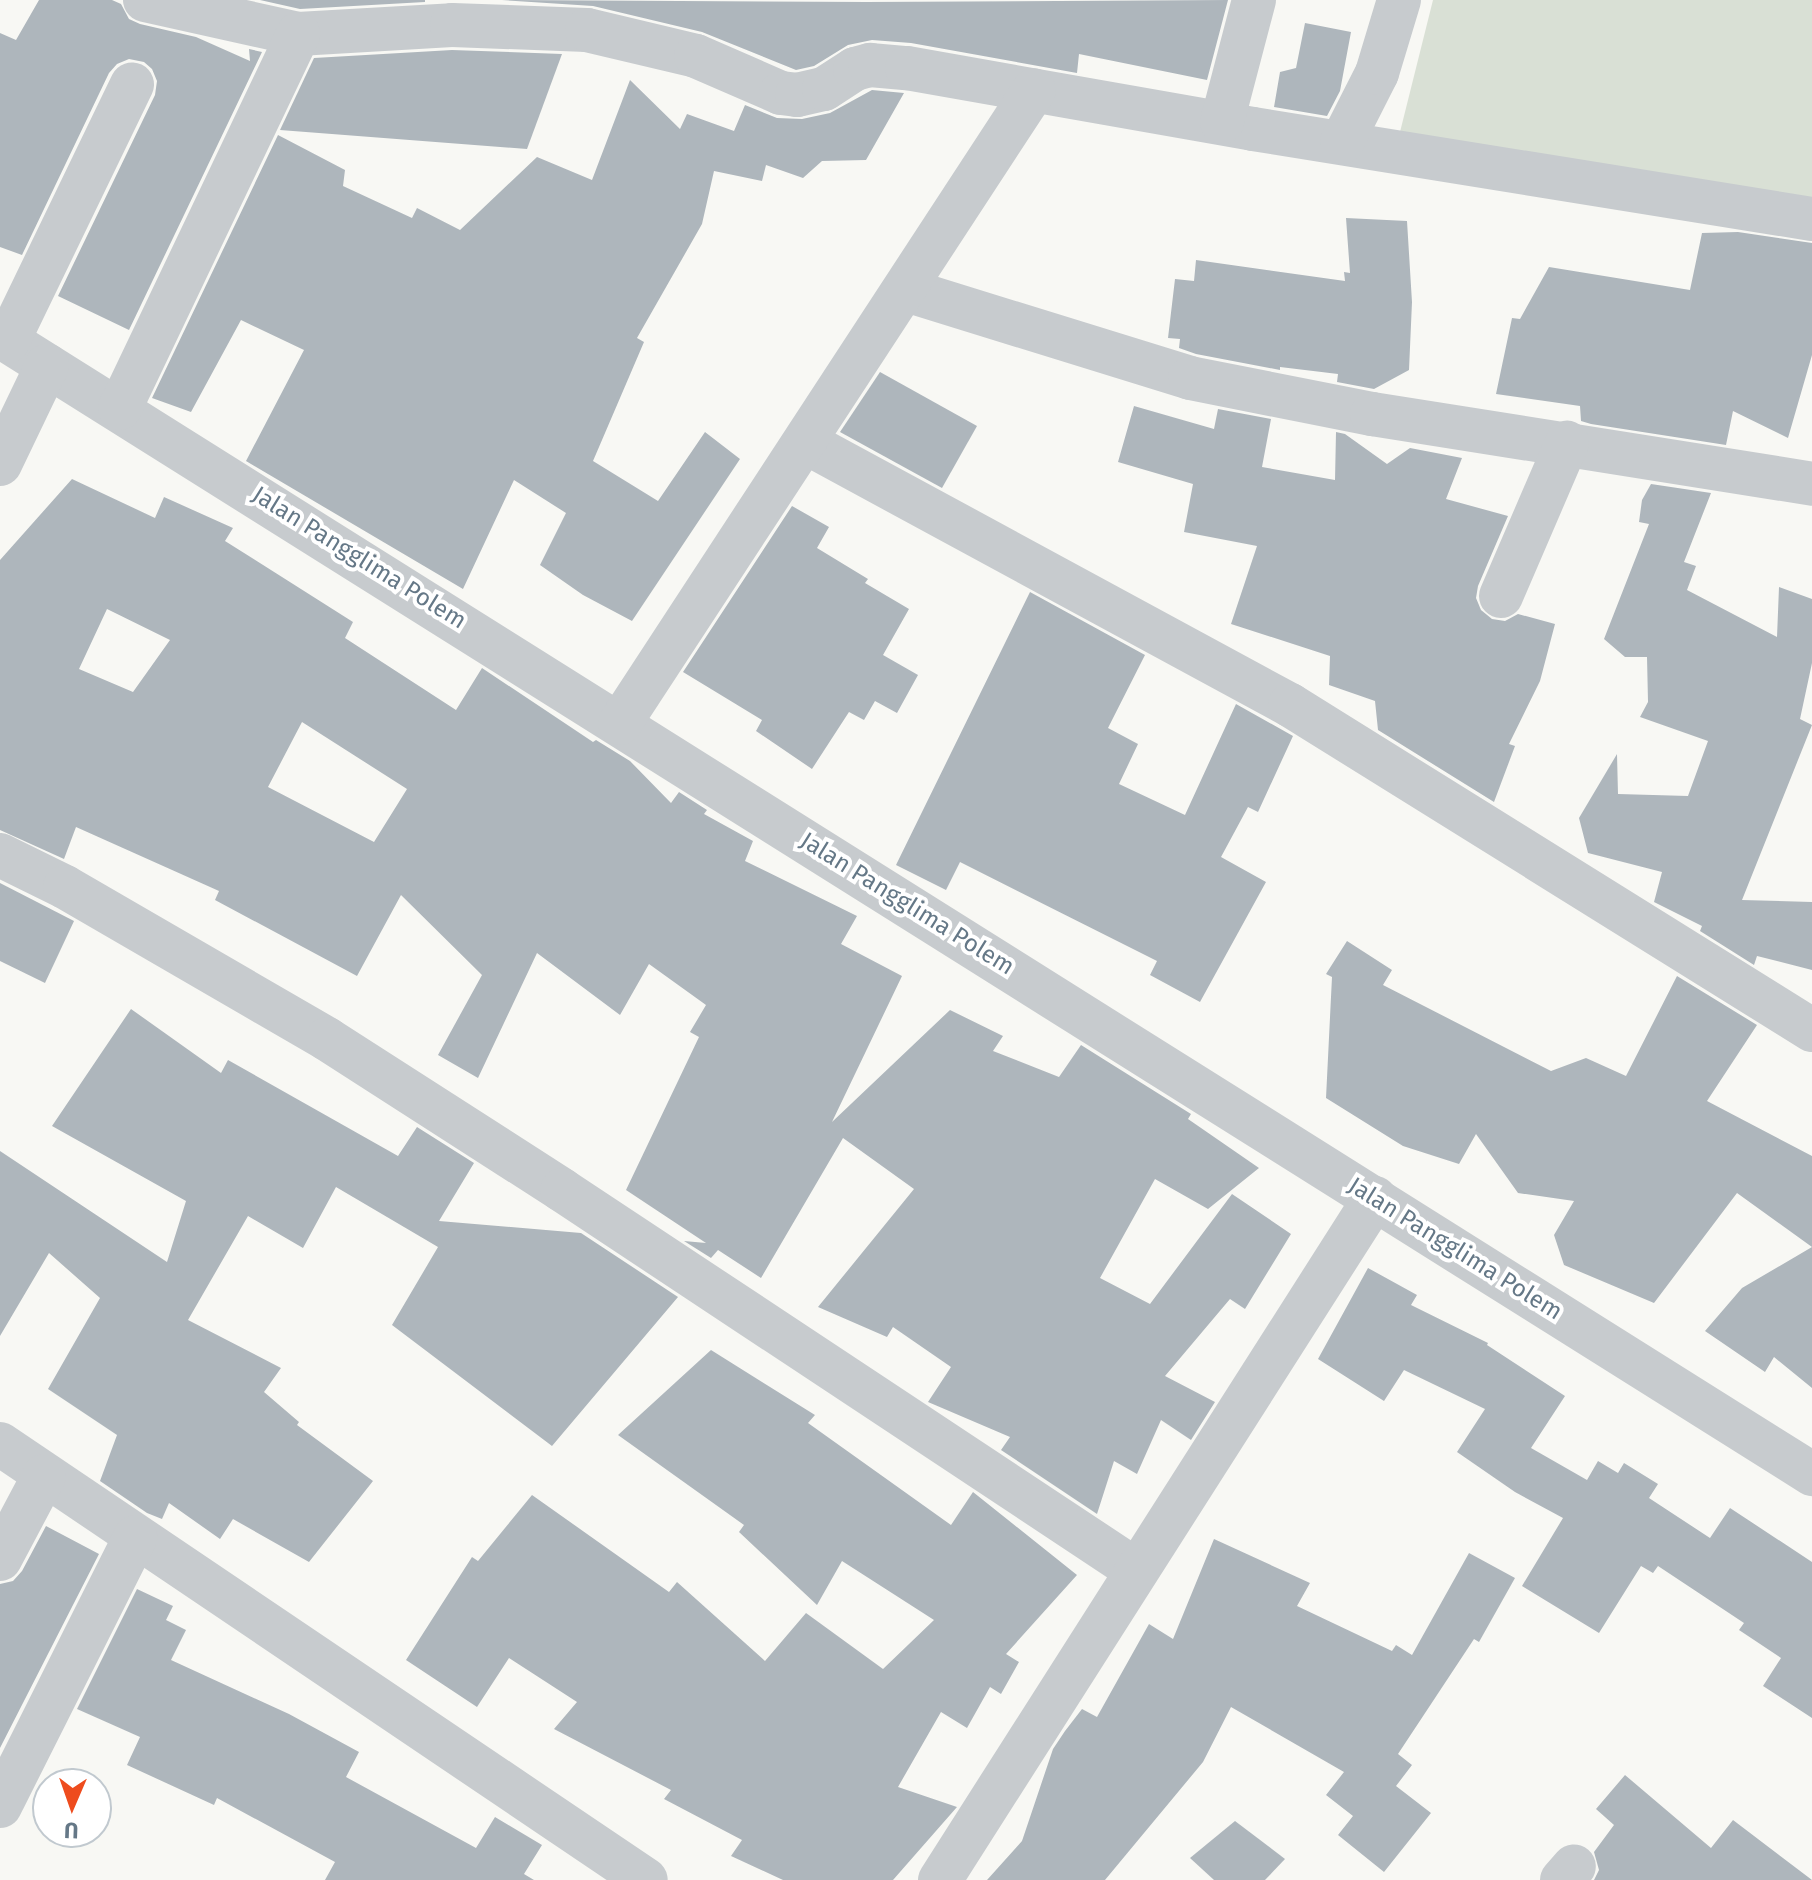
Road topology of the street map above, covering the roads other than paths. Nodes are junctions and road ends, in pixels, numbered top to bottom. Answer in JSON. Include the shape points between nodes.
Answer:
{"nodes":[{"id":1,"x":145,"y":0,"type":"edge"},
{"id":2,"x":1254,"y":0,"type":"edge"},
{"id":3,"x":1399,"y":0,"type":"edge"},
{"id":4,"x":298,"y":34,"type":"junction"},
{"id":5,"x":132,"y":84,"type":"dead end"},
{"id":6,"x":1034,"y":90,"type":"junction"},
{"id":7,"x":1222,"y":122,"type":"junction"},
{"id":8,"x":1342,"y":142,"type":"junction"},
{"id":9,"x":1812,"y":219,"type":"edge"},
{"id":10,"x":906,"y":290,"type":"junction"},
{"id":11,"x":4,"y":338,"type":"edge"},
{"id":12,"x":47,"y":366,"type":"junction"},
{"id":13,"x":120,"y":408,"type":"junction"},
{"id":14,"x":805,"y":442,"type":"junction"},
{"id":15,"x":1567,"y":443,"type":"junction"},
{"id":16,"x":0,"y":464,"type":"edge"},
{"id":17,"x":1812,"y":484,"type":"edge"},
{"id":18,"x":1501,"y":596,"type":"dead end"},
{"id":19,"x":620,"y":723,"type":"junction"},
{"id":20,"x":0,"y":855,"type":"edge"},
{"id":21,"x":1812,"y":1030,"type":"edge"},
{"id":22,"x":1375,"y":1198,"type":"junction"},
{"id":23,"x":0,"y":1444,"type":"edge"},
{"id":24,"x":1812,"y":1474,"type":"edge"},
{"id":25,"x":44,"y":1476,"type":"junction"},
{"id":26,"x":135,"y":1537,"type":"junction"},
{"id":27,"x":0,"y":1559,"type":"edge"},
{"id":28,"x":1136,"y":1570,"type":"junction"},
{"id":29,"x":0,"y":1806,"type":"edge"},
{"id":30,"x":646,"y":1880,"type":"edge"},
{"id":31,"x":940,"y":1880,"type":"edge"}],
"edges":[{"from":1,"to":4,"type":"street"},
{"from":2,"to":7,"type":"street"},
{"from":3,"to":8,"type":"street","via":[[1377,73]]},
{"from":4,"to":6,"type":"street","via":[[452,25],[575,29],[684,52],[781,93],[813,93],[855,69],[882,65]]},
{"from":4,"to":13,"type":"street"},
{"from":5,"to":11,"type":"street"},
{"from":6,"to":7,"type":"street"},
{"from":6,"to":10,"type":"street"},
{"from":7,"to":8,"type":"street"},
{"from":8,"to":9,"type":"street"},
{"from":10,"to":14,"type":"street"},
{"from":10,"to":15,"type":"street","via":[[1190,378],[1372,414]]},
{"from":11,"to":12,"type":"street","name":"Jalan Pangglima Polem"},
{"from":12,"to":13,"type":"street","name":"Jalan Pangglima Polem"},
{"from":12,"to":16,"type":"street"},
{"from":13,"to":19,"type":"street","name":"Jalan Pangglima Polem"},
{"from":14,"to":19,"type":"street"},
{"from":14,"to":21,"type":"street","via":[[1290,705]]},
{"from":15,"to":17,"type":"street"},
{"from":15,"to":18,"type":"street"},
{"from":19,"to":22,"type":"street","name":"Jalan Pangglima Polem"},
{"from":20,"to":28,"type":"street","via":[[327,1039]]},
{"from":22,"to":24,"type":"street","name":"Jalan Pangglima Polem"},
{"from":22,"to":28,"type":"street"},
{"from":23,"to":25,"type":"street"},
{"from":25,"to":26,"type":"street"},
{"from":25,"to":27,"type":"street"},
{"from":26,"to":29,"type":"street"},
{"from":26,"to":30,"type":"street"},
{"from":28,"to":31,"type":"street"}]}
